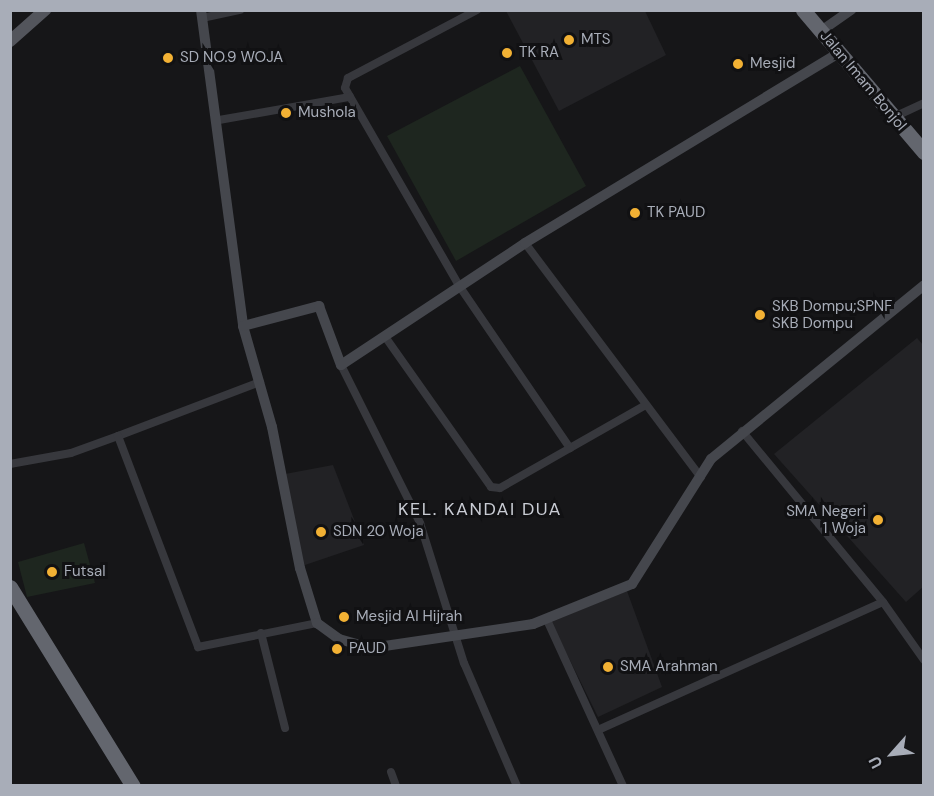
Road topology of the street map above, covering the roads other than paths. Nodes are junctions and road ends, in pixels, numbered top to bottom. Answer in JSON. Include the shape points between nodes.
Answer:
{"nodes":[{"id":1,"x":45,"y":10,"type":"edge"},
{"id":2,"x":240,"y":10,"type":"edge"},
{"id":3,"x":477,"y":10,"type":"edge"},
{"id":4,"x":803,"y":10,"type":"edge"},
{"id":5,"x":850,"y":10,"type":"edge"},
{"id":6,"x":202,"y":14,"type":"edge"},
{"id":7,"x":821,"y":31,"type":"junction"},
{"id":8,"x":10,"y":41,"type":"edge"},
{"id":9,"x":838,"y":53,"type":"junction"},
{"id":10,"x":350,"y":97,"type":"junction"},
{"id":11,"x":924,"y":103,"type":"edge"},
{"id":12,"x":893,"y":118,"type":"junction"},
{"id":13,"x":219,"y":120,"type":"junction"},
{"id":14,"x":924,"y":152,"type":"edge"},
{"id":15,"x":525,"y":243,"type":"junction"},
{"id":16,"x":924,"y":285,"type":"edge"},
{"id":17,"x":460,"y":287,"type":"junction"},
{"id":18,"x":243,"y":326,"type":"junction"},
{"id":19,"x":386,"y":338,"type":"junction"},
{"id":20,"x":341,"y":365,"type":"junction"},
{"id":21,"x":260,"y":382,"type":"junction"},
{"id":22,"x":644,"y":406,"type":"junction"},
{"id":23,"x":742,"y":431,"type":"junction"},
{"id":24,"x":118,"y":436,"type":"junction"},
{"id":25,"x":570,"y":448,"type":"junction"},
{"id":26,"x":10,"y":464,"type":"edge"},
{"id":27,"x":701,"y":477,"type":"junction"},
{"id":28,"x":10,"y":587,"type":"edge"},
{"id":29,"x":883,"y":602,"type":"junction"},
{"id":30,"x":547,"y":620,"type":"junction"},
{"id":31,"x":317,"y":623,"type":"junction"},
{"id":32,"x":455,"y":632,"type":"junction"},
{"id":33,"x":261,"y":633,"type":"junction"},
{"id":34,"x":924,"y":660,"type":"edge"},
{"id":35,"x":285,"y":728,"type":"dead end"},
{"id":36,"x":598,"y":730,"type":"junction"},
{"id":37,"x":391,"y":772,"type":"dead end"},
{"id":38,"x":133,"y":786,"type":"edge"},
{"id":39,"x":396,"y":786,"type":"edge"},
{"id":40,"x":517,"y":786,"type":"edge"},
{"id":41,"x":623,"y":786,"type":"edge"}],
"edges":[{"from":1,"to":8,"type":"main road"},
{"from":2,"to":6,"type":"street"},
{"from":3,"to":10,"type":"street","via":[[348,78]]},
{"from":4,"to":7,"type":"highway","name":"Jalan Imam Bonjol"},
{"from":5,"to":7,"type":"street"},
{"from":6,"to":13,"type":"street"},
{"from":7,"to":9,"type":"highway","name":"Jalan Imam Bonjol"},
{"from":9,"to":12,"type":"highway","name":"Jalan Imam Bonjol"},
{"from":9,"to":15,"type":"street"},
{"from":10,"to":13,"type":"street"},
{"from":10,"to":17,"type":"street"},
{"from":11,"to":12,"type":"street"},
{"from":12,"to":14,"type":"highway","name":"Jalan Imam Bonjol"},
{"from":13,"to":18,"type":"street"},
{"from":15,"to":17,"type":"street"},
{"from":15,"to":22,"type":"street"},
{"from":16,"to":23,"type":"street"},
{"from":17,"to":19,"type":"street"},
{"from":17,"to":25,"type":"street"},
{"from":18,"to":20,"type":"street","via":[[319,306]]},
{"from":18,"to":21,"type":"street"},
{"from":19,"to":20,"type":"street"},
{"from":19,"to":25,"type":"street","via":[[491,487],[500,488]]},
{"from":20,"to":32,"type":"street","via":[[420,523]]},
{"from":21,"to":24,"type":"street"},
{"from":21,"to":31,"type":"street","via":[[291,532]]},
{"from":22,"to":25,"type":"street"},
{"from":22,"to":27,"type":"street"},
{"from":23,"to":27,"type":"street"},
{"from":23,"to":29,"type":"street"},
{"from":24,"to":26,"type":"street","via":[[71,453]]},
{"from":24,"to":33,"type":"street","via":[[159,534],[196,646]]},
{"from":27,"to":30,"type":"street","via":[[638,578]]},
{"from":28,"to":38,"type":"highway"},
{"from":29,"to":34,"type":"street"},
{"from":29,"to":36,"type":"street"},
{"from":30,"to":32,"type":"street"},
{"from":30,"to":36,"type":"street"},
{"from":31,"to":32,"type":"street","via":[[331,636],[371,648]]},
{"from":31,"to":33,"type":"street"},
{"from":32,"to":40,"type":"street"},
{"from":33,"to":35,"type":"street"},
{"from":36,"to":41,"type":"street"},
{"from":37,"to":39,"type":"street"}]}
